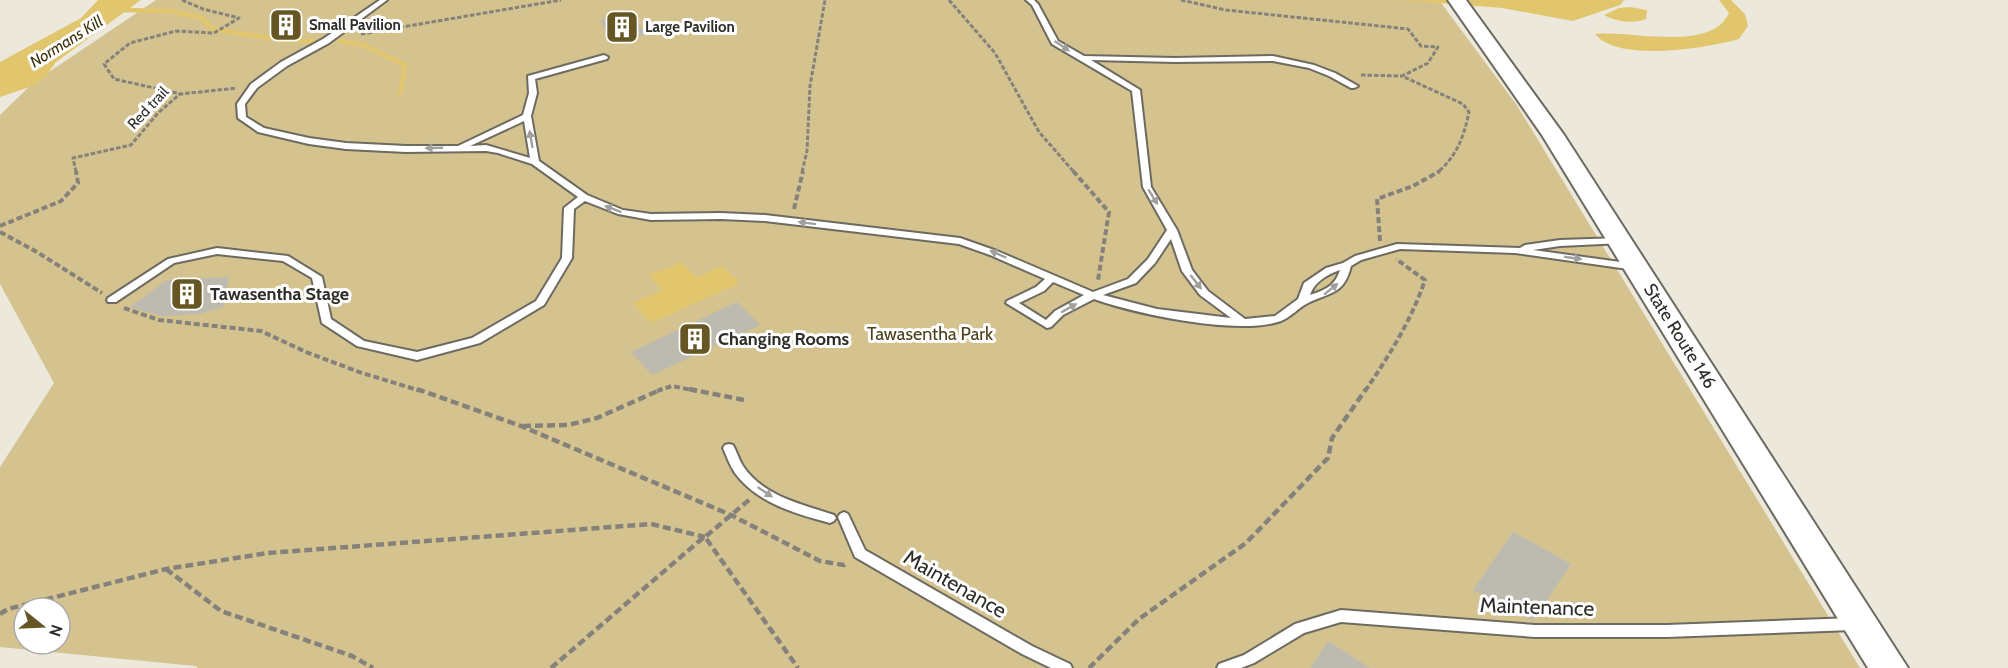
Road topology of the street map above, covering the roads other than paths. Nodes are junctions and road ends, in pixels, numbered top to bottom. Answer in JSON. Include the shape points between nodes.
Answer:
{"nodes":[{"id":1,"x":384,"y":0,"type":"edge"},
{"id":2,"x":1029,"y":0,"type":"edge"},
{"id":3,"x":1460,"y":4,"type":"edge"},
{"id":4,"x":604,"y":57,"type":"dead end"},
{"id":5,"x":1081,"y":58,"type":"junction"},
{"id":6,"x":1354,"y":86,"type":"dead end"},
{"id":7,"x":527,"y":116,"type":"junction"},
{"id":8,"x":459,"y":148,"type":"junction"},
{"id":9,"x":535,"y":162,"type":"junction"},
{"id":10,"x":584,"y":197,"type":"junction"},
{"id":11,"x":1172,"y":230,"type":"junction"},
{"id":12,"x":1620,"y":241,"type":"junction"},
{"id":13,"x":1515,"y":250,"type":"junction"},
{"id":14,"x":1346,"y":265,"type":"junction"},
{"id":15,"x":1637,"y":267,"type":"junction"},
{"id":16,"x":1052,"y":278,"type":"junction"},
{"id":17,"x":1093,"y":295,"type":"junction"},
{"id":18,"x":112,"y":300,"type":"dead end"},
{"id":19,"x":1303,"y":301,"type":"junction"},
{"id":20,"x":1243,"y":322,"type":"junction"},
{"id":21,"x":729,"y":448,"type":"dead end"},
{"id":22,"x":1859,"y":624,"type":"junction"},
{"id":23,"x":1065,"y":668,"type":"edge"},
{"id":24,"x":1224,"y":668,"type":"edge"},
{"id":25,"x":1889,"y":668,"type":"edge"}],
"edges":[{"from":8,"to":1,"type":"lane","one_way":true,"via":[[406,149],[309,141],[261,130],[242,118],[241,104],[254,86]]},
{"from":2,"to":5,"type":"lane","one_way":true,"via":[[1055,42]]},
{"from":3,"to":12,"type":"main road","name":"State Route 146","via":[[1553,135]]},
{"from":4,"to":7,"type":"lane","via":[[531,78],[533,93]]},
{"from":5,"to":6,"type":"lane","via":[[1188,60],[1252,56],[1305,63]]},
{"from":5,"to":11,"type":"lane","one_way":true,"via":[[1136,90],[1147,187]]},
{"from":7,"to":8,"type":"lane"},
{"from":9,"to":7,"type":"lane","one_way":true},
{"from":8,"to":9,"type":"lane","via":[[500,151]]},
{"from":9,"to":10,"type":"lane"},
{"from":16,"to":10,"type":"lane","one_way":true,"via":[[960,241],[790,221],[721,216],[651,217],[621,212]]},
{"from":10,"to":18,"type":"lane","via":[[569,208],[567,258],[540,303],[476,341],[417,356],[361,344],[326,321],[317,277],[285,258],[217,250],[171,261]]},
{"from":11,"to":17,"type":"lane","via":[[1152,261],[1132,281]]},
{"from":11,"to":20,"type":"lane","one_way":true,"via":[[1187,271],[1204,292]]},
{"from":12,"to":13,"type":"lane","via":[[1560,243]]},
{"from":12,"to":15,"type":"main road","name":"State Route 146"},
{"from":13,"to":14,"type":"lane","via":[[1400,246]]},
{"from":13,"to":15,"type":"lane","one_way":true},
{"from":14,"to":19,"type":"lane","via":[[1329,270],[1308,285]]},
{"from":19,"to":14,"type":"lane","one_way":true,"via":[[1325,295],[1344,278]]},
{"from":15,"to":22,"type":"main road","name":"State Route 146"},
{"from":16,"to":17,"type":"lane"},
{"from":16,"to":17,"type":"lane","one_way":true,"via":[[1040,289],[1011,303],[1047,325]]},
{"from":17,"to":20,"type":"lane","via":[[1140,308]]},
{"from":19,"to":20,"type":"lane","via":[[1277,318]]},
{"from":21,"to":23,"type":"lane","name":"Maintenance","one_way":true,"via":[[741,473],[761,490],[791,508],[837,518],[860,553]]},
{"from":22,"to":24,"type":"lane","name":"Maintenance","via":[[1667,632],[1535,631],[1341,616],[1300,628],[1249,659]]},
{"from":22,"to":25,"type":"main road","name":"State Route 146"}]}
